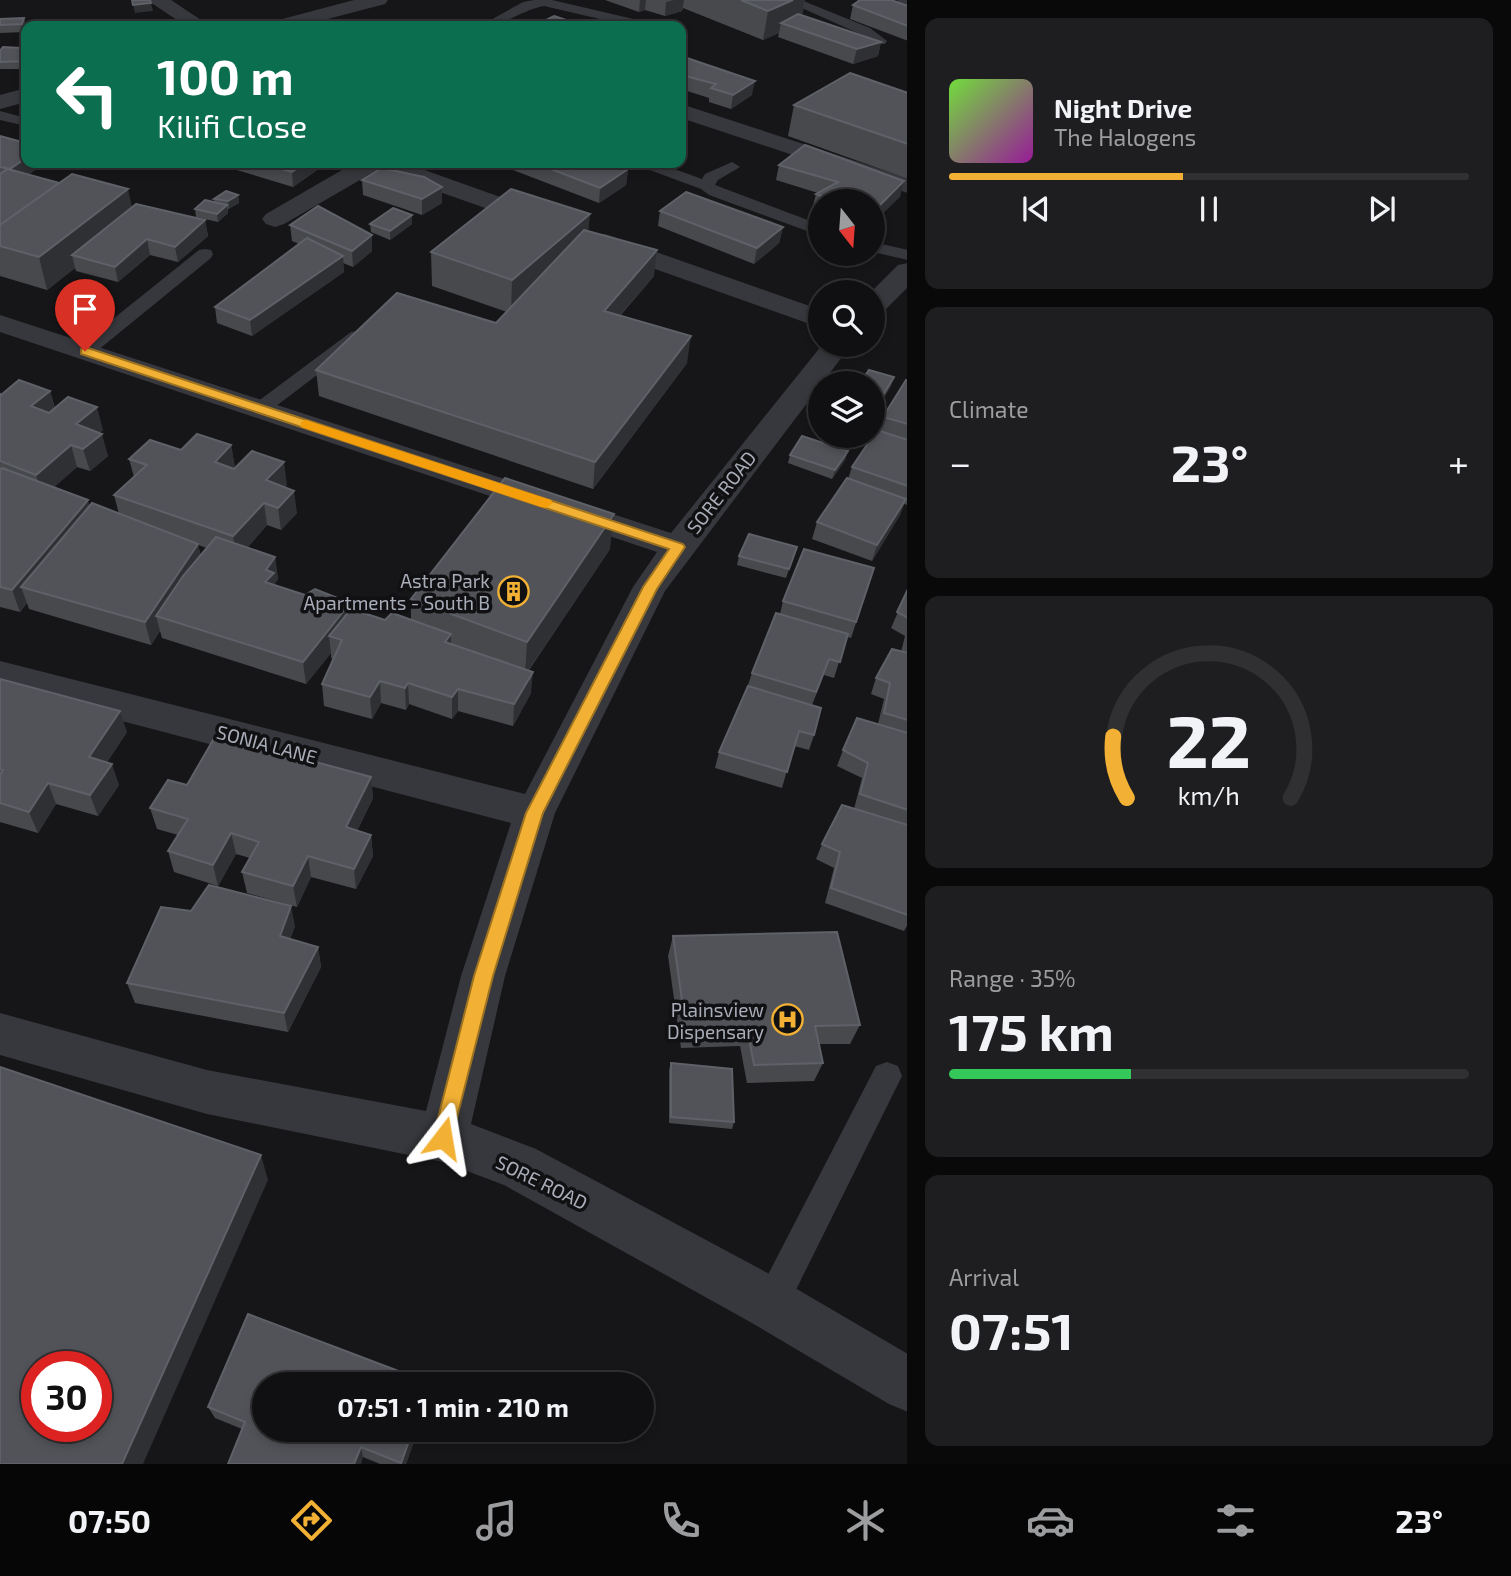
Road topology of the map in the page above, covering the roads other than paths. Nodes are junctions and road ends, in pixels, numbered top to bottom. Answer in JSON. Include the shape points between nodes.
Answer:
{"nodes":[{"id":1,"x":157,"y":0,"type":"edge"},
{"id":2,"x":377,"y":0,"type":"edge"},
{"id":3,"x":790,"y":0,"type":"edge"},
{"id":4,"x":192,"y":21,"type":"edge"},
{"id":5,"x":327,"y":21,"type":"edge"},
{"id":6,"x":497,"y":21,"type":"edge"},
{"id":7,"x":624,"y":21,"type":"edge"},
{"id":8,"x":880,"y":41,"type":"edge"},
{"id":9,"x":21,"y":96,"type":"edge"},
{"id":10,"x":0,"y":102,"type":"edge"},
{"id":11,"x":686,"y":113,"type":"edge"},
{"id":12,"x":0,"y":115,"type":"edge"},
{"id":13,"x":21,"y":121,"type":"edge"},
{"id":14,"x":732,"y":167,"type":"dead end"},
{"id":15,"x":363,"y":168,"type":"edge"},
{"id":16,"x":396,"y":168,"type":"edge"},
{"id":17,"x":658,"y":168,"type":"edge"},
{"id":18,"x":707,"y":186,"type":"junction"},
{"id":19,"x":907,"y":187,"type":"edge"},
{"id":20,"x":275,"y":219,"type":"dead end"},
{"id":21,"x":560,"y":226,"type":"edge"},
{"id":22,"x":808,"y":226,"type":"edge"},
{"id":23,"x":586,"y":235,"type":"edge"},
{"id":24,"x":886,"y":250,"type":"edge"},
{"id":25,"x":205,"y":254,"type":"dead end"},
{"id":26,"x":907,"y":255,"type":"edge"},
{"id":27,"x":808,"y":315,"type":"edge"},
{"id":28,"x":0,"y":323,"type":"edge"},
{"id":29,"x":375,"y":323,"type":"edge"},
{"id":30,"x":85,"y":351,"type":"junction"},
{"id":31,"x":828,"y":357,"type":"edge"},
{"id":32,"x":260,"y":409,"type":"junction"},
{"id":33,"x":678,"y":547,"type":"junction"},
{"id":34,"x":0,"y":675,"type":"edge"},
{"id":35,"x":534,"y":813,"type":"junction"},
{"id":36,"x":0,"y":1034,"type":"edge"},
{"id":37,"x":887,"y":1076,"type":"dead end"},
{"id":38,"x":443,"y":1138,"type":"junction"},
{"id":39,"x":771,"y":1304,"type":"junction"},
{"id":40,"x":907,"y":1385,"type":"edge"}],
"edges":[{"from":1,"to":4,"type":"street"},
{"from":2,"to":5,"type":"street"},
{"from":3,"to":8,"type":"lane"},
{"from":6,"to":7,"type":"lane","via":[[544,2]]},
{"from":9,"to":10,"type":"street"},
{"from":11,"to":19,"type":"street"},
{"from":12,"to":13,"type":"lane"},
{"from":14,"to":18,"type":"lane","via":[[711,177]]},
{"from":15,"to":20,"type":"street"},
{"from":16,"to":21,"type":"street"},
{"from":17,"to":18,"type":"lane"},
{"from":18,"to":22,"type":"lane"},
{"from":23,"to":27,"type":"street"},
{"from":24,"to":26,"type":"lane"},
{"from":25,"to":30,"type":"lane"},
{"from":28,"to":30,"type":"street"},
{"from":29,"to":32,"type":"lane"},
{"from":30,"to":32,"type":"street"},
{"from":31,"to":33,"type":"street","name":"SORE ROAD"},
{"from":32,"to":33,"type":"street"},
{"from":33,"to":35,"type":"street","name":"SORE ROAD","via":[[650,587]]},
{"from":34,"to":35,"type":"street","name":"SONIA LANE"},
{"from":35,"to":38,"type":"street","name":"SORE ROAD","via":[[487,964]]},
{"from":36,"to":38,"type":"street","via":[[206,1092]]},
{"from":37,"to":39,"type":"lane"},
{"from":38,"to":39,"type":"street","name":"SORE ROAD","via":[[519,1166]]},
{"from":39,"to":40,"type":"street","name":"SORE ROAD"}]}
